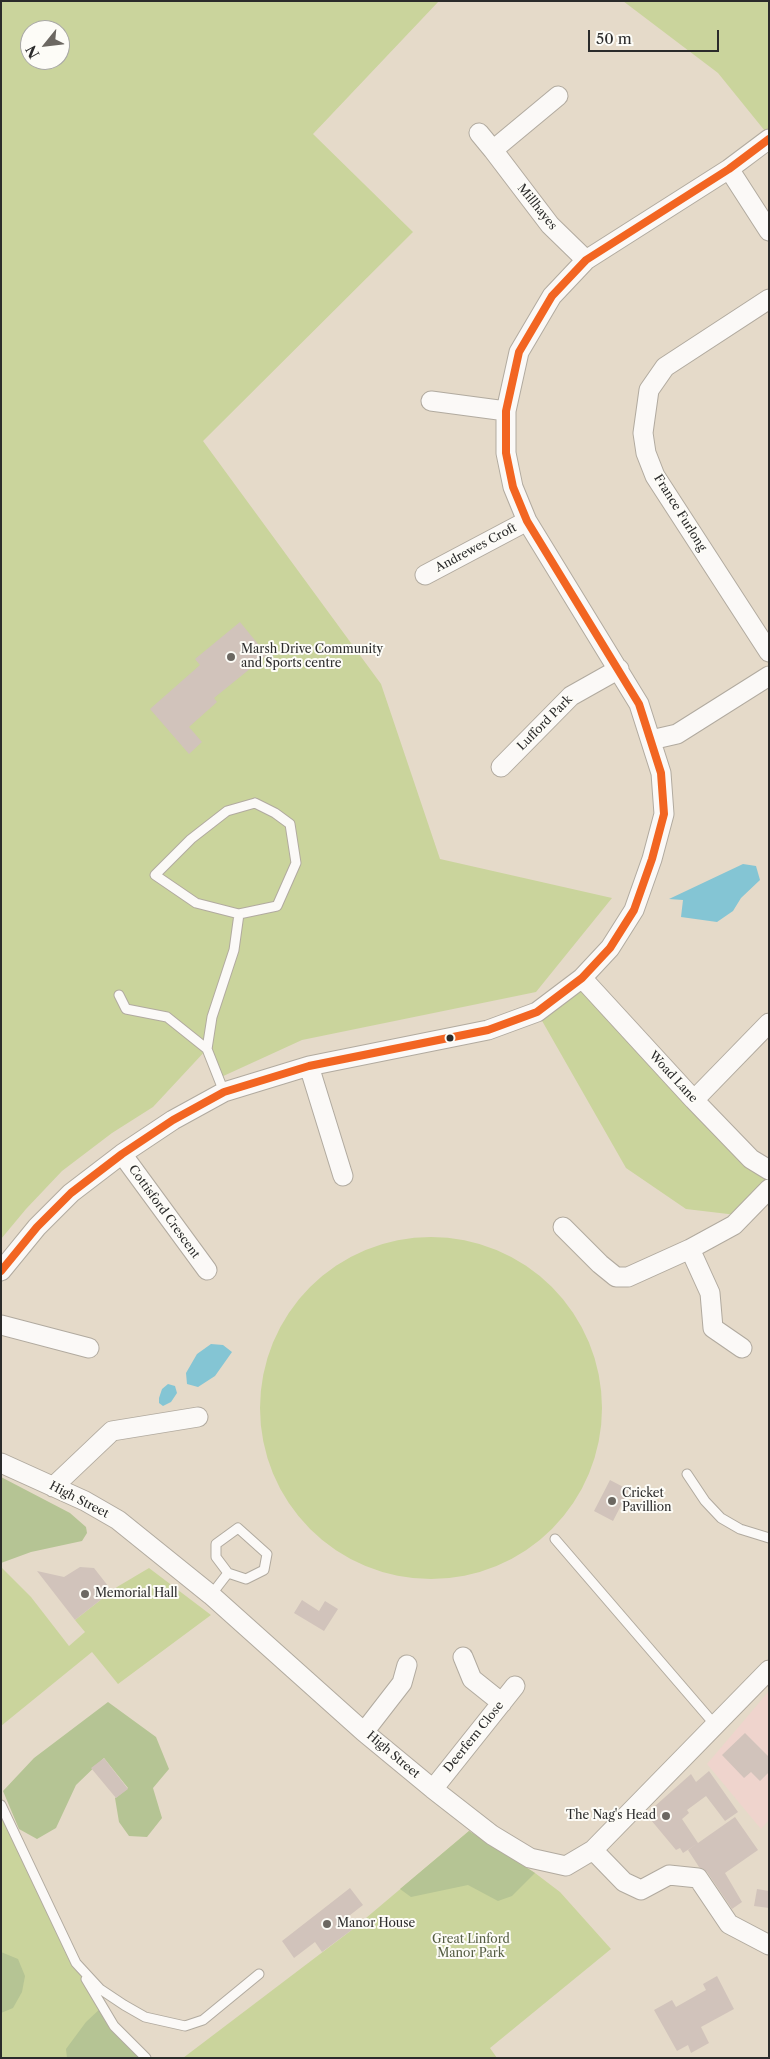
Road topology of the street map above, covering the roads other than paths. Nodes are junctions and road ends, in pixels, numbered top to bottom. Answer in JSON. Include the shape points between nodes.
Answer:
{"nodes":[{"id":1,"x":558,"y":96,"type":"dead end"},
{"id":2,"x":479,"y":133,"type":"dead end"},
{"id":3,"x":769,"y":139,"type":"edge"},
{"id":4,"x":493,"y":150,"type":"junction"},
{"id":5,"x":729,"y":169,"type":"junction"},
{"id":6,"x":769,"y":231,"type":"edge"},
{"id":7,"x":586,"y":260,"type":"junction"},
{"id":8,"x":769,"y":299,"type":"edge"},
{"id":9,"x":431,"y":401,"type":"dead end"},
{"id":10,"x":506,"y":411,"type":"junction"},
{"id":11,"x":527,"y":521,"type":"junction"},
{"id":12,"x":425,"y":575,"type":"dead end"},
{"id":13,"x":769,"y":652,"type":"edge"},
{"id":14,"x":619,"y":669,"type":"junction"},
{"id":15,"x":769,"y":676,"type":"edge"},
{"id":16,"x":652,"y":740,"type":"junction"},
{"id":17,"x":501,"y":767,"type":"dead end"},
{"id":18,"x":239,"y":914,"type":"junction"},
{"id":19,"x":582,"y":978,"type":"junction"},
{"id":20,"x":119,"y":995,"type":"dead end"},
{"id":21,"x":769,"y":1022,"type":"edge"},
{"id":22,"x":207,"y":1048,"type":"junction"},
{"id":23,"x":309,"y":1066,"type":"junction"},
{"id":24,"x":224,"y":1092,"type":"junction"},
{"id":25,"x":694,"y":1100,"type":"junction"},
{"id":26,"x":122,"y":1154,"type":"junction"},
{"id":27,"x":769,"y":1170,"type":"edge"},
{"id":28,"x":343,"y":1176,"type":"dead end"},
{"id":29,"x":769,"y":1189,"type":"edge"},
{"id":30,"x":563,"y":1227,"type":"dead end"},
{"id":31,"x":690,"y":1249,"type":"junction"},
{"id":32,"x":206,"y":1270,"type":"dead end"},
{"id":33,"x":1,"y":1271,"type":"edge"},
{"id":34,"x":1,"y":1325,"type":"edge"},
{"id":35,"x":89,"y":1348,"type":"dead end"},
{"id":36,"x":742,"y":1348,"type":"dead end"},
{"id":37,"x":198,"y":1417,"type":"dead end"},
{"id":38,"x":1,"y":1463,"type":"edge"},
{"id":39,"x":687,"y":1474,"type":"dead end"},
{"id":40,"x":53,"y":1487,"type":"junction"},
{"id":41,"x":769,"y":1538,"type":"edge"},
{"id":42,"x":555,"y":1539,"type":"dead end"},
{"id":43,"x":228,"y":1573,"type":"junction"},
{"id":44,"x":211,"y":1595,"type":"junction"},
{"id":45,"x":463,"y":1657,"type":"dead end"},
{"id":46,"x":407,"y":1665,"type":"dead end"},
{"id":47,"x":769,"y":1670,"type":"edge"},
{"id":48,"x":515,"y":1686,"type":"dead end"},
{"id":49,"x":502,"y":1703,"type":"junction"},
{"id":50,"x":716,"y":1726,"type":"junction"},
{"id":51,"x":364,"y":1732,"type":"junction"},
{"id":52,"x":433,"y":1789,"type":"junction"},
{"id":53,"x":1,"y":1805,"type":"edge"},
{"id":54,"x":593,"y":1850,"type":"junction"},
{"id":55,"x":769,"y":1945,"type":"edge"},
{"id":56,"x":76,"y":1963,"type":"junction"},
{"id":57,"x":259,"y":1974,"type":"dead end"},
{"id":58,"x":146,"y":2058,"type":"edge"}],
"edges":[{"from":1,"to":4,"type":"street"},
{"from":2,"to":4,"type":"street","name":"Millhayes"},
{"from":3,"to":5,"type":"street"},
{"from":4,"to":7,"type":"street","name":"Millhayes","via":[[550,225]]},
{"from":5,"to":6,"type":"street"},
{"from":5,"to":7,"type":"street"},
{"from":7,"to":10,"type":"street","via":[[552,296],[519,352]]},
{"from":8,"to":13,"type":"street","name":"France Furlong","via":[[666,367],[650,390],[643,433],[655,476]]},
{"from":9,"to":10,"type":"street"},
{"from":10,"to":11,"type":"street","via":[[506,453],[513,487]]},
{"from":11,"to":12,"type":"street","name":"Andrewes Croft"},
{"from":11,"to":14,"type":"street"},
{"from":14,"to":16,"type":"street","via":[[639,704]]},
{"from":14,"to":17,"type":"street","name":"Lufford Park","via":[[571,696]]},
{"from":15,"to":16,"type":"street","via":[[677,734]]},
{"from":16,"to":19,"type":"street","via":[[660,773],[664,814],[652,859],[634,910],[610,948]]},
{"from":18,"to":18,"type":"lane","via":[[277,906],[296,863],[290,824],[255,803],[227,811],[191,839],[155,875],[196,903]]},
{"from":18,"to":22,"type":"lane","via":[[234,950],[212,1017]]},
{"from":19,"to":23,"type":"street","via":[[537,1012],[488,1030]]},
{"from":19,"to":25,"type":"street","name":"Woad Lane"},
{"from":20,"to":22,"type":"lane","via":[[126,1009],[168,1017]]},
{"from":21,"to":25,"type":"street"},
{"from":22,"to":24,"type":"lane"},
{"from":23,"to":24,"type":"street"},
{"from":23,"to":28,"type":"street"},
{"from":24,"to":26,"type":"street","via":[[173,1120]]},
{"from":25,"to":27,"type":"street","name":"Woad Lane","via":[[751,1159]]},
{"from":26,"to":32,"type":"street","name":"Cottisford Crescent"},
{"from":26,"to":33,"type":"street","via":[[71,1193],[37,1227]]},
{"from":29,"to":31,"type":"street","via":[[734,1225]]},
{"from":30,"to":31,"type":"street","via":[[616,1277],[628,1277]]},
{"from":31,"to":36,"type":"street","via":[[710,1292],[713,1328]]},
{"from":34,"to":35,"type":"street"},
{"from":37,"to":40,"type":"street","via":[[112,1431]]},
{"from":38,"to":40,"type":"street","name":"High Street"},
{"from":39,"to":41,"type":"lane","via":[[721,1518],[740,1529]]},
{"from":40,"to":44,"type":"street","name":"High Street","via":[[118,1520]]},
{"from":42,"to":50,"type":"lane"},
{"from":43,"to":43,"type":"lane","via":[[216,1557],[216,1544],[238,1528],[267,1554],[264,1570],[246,1579]]},
{"from":43,"to":44,"type":"lane"},
{"from":44,"to":51,"type":"street","name":"High Street"},
{"from":45,"to":49,"type":"street","via":[[472,1679]]},
{"from":46,"to":51,"type":"street","via":[[402,1683]]},
{"from":47,"to":50,"type":"street","name":"High Street"},
{"from":48,"to":49,"type":"street","name":"Deerfern Close"},
{"from":49,"to":52,"type":"street","name":"Deerfern Close"},
{"from":50,"to":54,"type":"street","name":"High Street"},
{"from":51,"to":52,"type":"street","name":"High Street"},
{"from":52,"to":54,"type":"street","name":"High Street","via":[[492,1835],[530,1858],[566,1866]]},
{"from":53,"to":56,"type":"lane"},
{"from":54,"to":55,"type":"street","via":[[624,1882],[641,1890],[669,1875],[698,1878],[729,1924]]},
{"from":56,"to":57,"type":"lane","via":[[100,1989],[124,2005],[145,2017],[184,2026],[203,2020]]},
{"from":56,"to":58,"type":"lane","via":[[114,2026]]}]}
